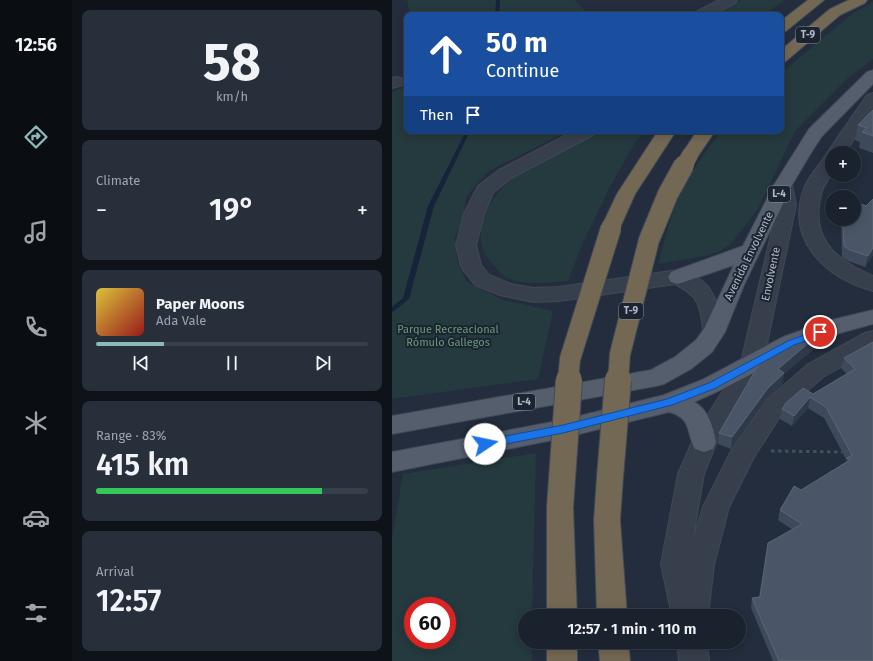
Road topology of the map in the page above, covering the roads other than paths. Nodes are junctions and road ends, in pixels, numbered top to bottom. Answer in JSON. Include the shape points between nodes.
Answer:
{"nodes":[{"id":1,"x":730,"y":0,"type":"edge"},
{"id":2,"x":796,"y":0,"type":"edge"},
{"id":3,"x":817,"y":0,"type":"edge"},
{"id":4,"x":860,"y":0,"type":"edge"},
{"id":5,"x":839,"y":6,"type":"edge"},
{"id":6,"x":707,"y":12,"type":"edge"},
{"id":7,"x":782,"y":12,"type":"edge"},
{"id":8,"x":784,"y":26,"type":"edge"},
{"id":9,"x":784,"y":55,"type":"edge"},
{"id":10,"x":873,"y":75,"type":"edge"},
{"id":11,"x":873,"y":88,"type":"edge"},
{"id":12,"x":873,"y":98,"type":"edge"},
{"id":13,"x":843,"y":105,"type":"junction"},
{"id":14,"x":581,"y":134,"type":"edge"},
{"id":15,"x":665,"y":134,"type":"edge"},
{"id":16,"x":704,"y":134,"type":"edge"},
{"id":17,"x":841,"y":146,"type":"edge"},
{"id":18,"x":825,"y":170,"type":"edge"},
{"id":19,"x":783,"y":185,"type":"junction"},
{"id":20,"x":752,"y":250,"type":"junction"},
{"id":21,"x":678,"y":277,"type":"junction"},
{"id":22,"x":873,"y":284,"type":"edge"},
{"id":23,"x":873,"y":317,"type":"edge"},
{"id":24,"x":714,"y":332,"type":"junction"},
{"id":25,"x":873,"y":339,"type":"edge"},
{"id":26,"x":752,"y":363,"type":"junction"},
{"id":27,"x":669,"y":402,"type":"junction"},
{"id":28,"x":392,"y":425,"type":"edge"},
{"id":29,"x":704,"y":442,"type":"junction"},
{"id":30,"x":392,"y":462,"type":"edge"},
{"id":31,"x":562,"y":609,"type":"edge"},
{"id":32,"x":612,"y":609,"type":"edge"},
{"id":33,"x":685,"y":609,"type":"edge"},
{"id":34,"x":694,"y":609,"type":"edge"},
{"id":35,"x":562,"y":649,"type":"edge"},
{"id":36,"x":614,"y":649,"type":"edge"},
{"id":37,"x":693,"y":649,"type":"edge"},
{"id":38,"x":562,"y":661,"type":"edge"},
{"id":39,"x":615,"y":661,"type":"edge"},
{"id":40,"x":694,"y":661,"type":"edge"}],
"edges":[{"from":1,"to":6,"type":"street"},
{"from":2,"to":7,"type":"highway"},
{"from":3,"to":8,"type":"highway"},
{"from":4,"to":5,"type":"highway","number":"T-9"},
{"from":5,"to":9,"type":"highway","number":"T-9"},
{"from":10,"to":13,"type":"main road","name":"Avenida Envolvente","number":"L-4"},
{"from":11,"to":13,"type":"street","name":"Avenida Envolvente","number":"L-4"},
{"from":12,"to":17,"type":"street"},
{"from":13,"to":19,"type":"main road","name":"Avenida Envolvente","number":"L-4","via":[[815,133]]},
{"from":14,"to":21,"type":"street","via":[[511,171],[485,190],[474,214],[466,245],[471,266],[482,280],[507,290],[533,295],[560,294]]},
{"from":15,"to":31,"type":"highway","bridge":true,"via":[[626,194],[611,228],[570,359],[560,507]]},
{"from":16,"to":32,"type":"highway","number":"T-9","bridge":true,"via":[[668,194],[649,240],[620,354],[607,520]]},
{"from":18,"to":22,"type":"street","via":[[816,183],[810,203],[810,231],[817,245],[829,258],[844,270]]},
{"from":19,"to":20,"type":"main road","name":"Avenida Envolvente","number":"L-4"},
{"from":19,"to":26,"type":"street","name":"Envolvente","via":[[787,205]]},
{"from":20,"to":21,"type":"main road"},
{"from":20,"to":24,"type":"main road","name":"Avenida Envolvente","number":"L-4"},
{"from":21,"to":24,"type":"street","via":[[697,287],[704,294]]},
{"from":23,"to":26,"type":"main road","via":[[835,326],[791,343]]},
{"from":24,"to":28,"type":"main road","number":"L-4","via":[[704,346],[683,363],[656,378]]},
{"from":25,"to":34,"type":"street","via":[[815,371],[780,401],[744,451],[716,507],[700,565]]},
{"from":26,"to":27,"type":"main road","via":[[712,385]]},
{"from":26,"to":29,"type":"street","name":"Envolvente"},
{"from":27,"to":29,"type":"main road","via":[[696,415]]},
{"from":27,"to":30,"type":"main road","via":[[563,429]]},
{"from":29,"to":33,"type":"street","name":"Envolvente","via":[[691,474],[675,564]]},
{"from":35,"to":38,"type":"highway"},
{"from":36,"to":39,"type":"highway"},
{"from":37,"to":40,"type":"street"}]}
